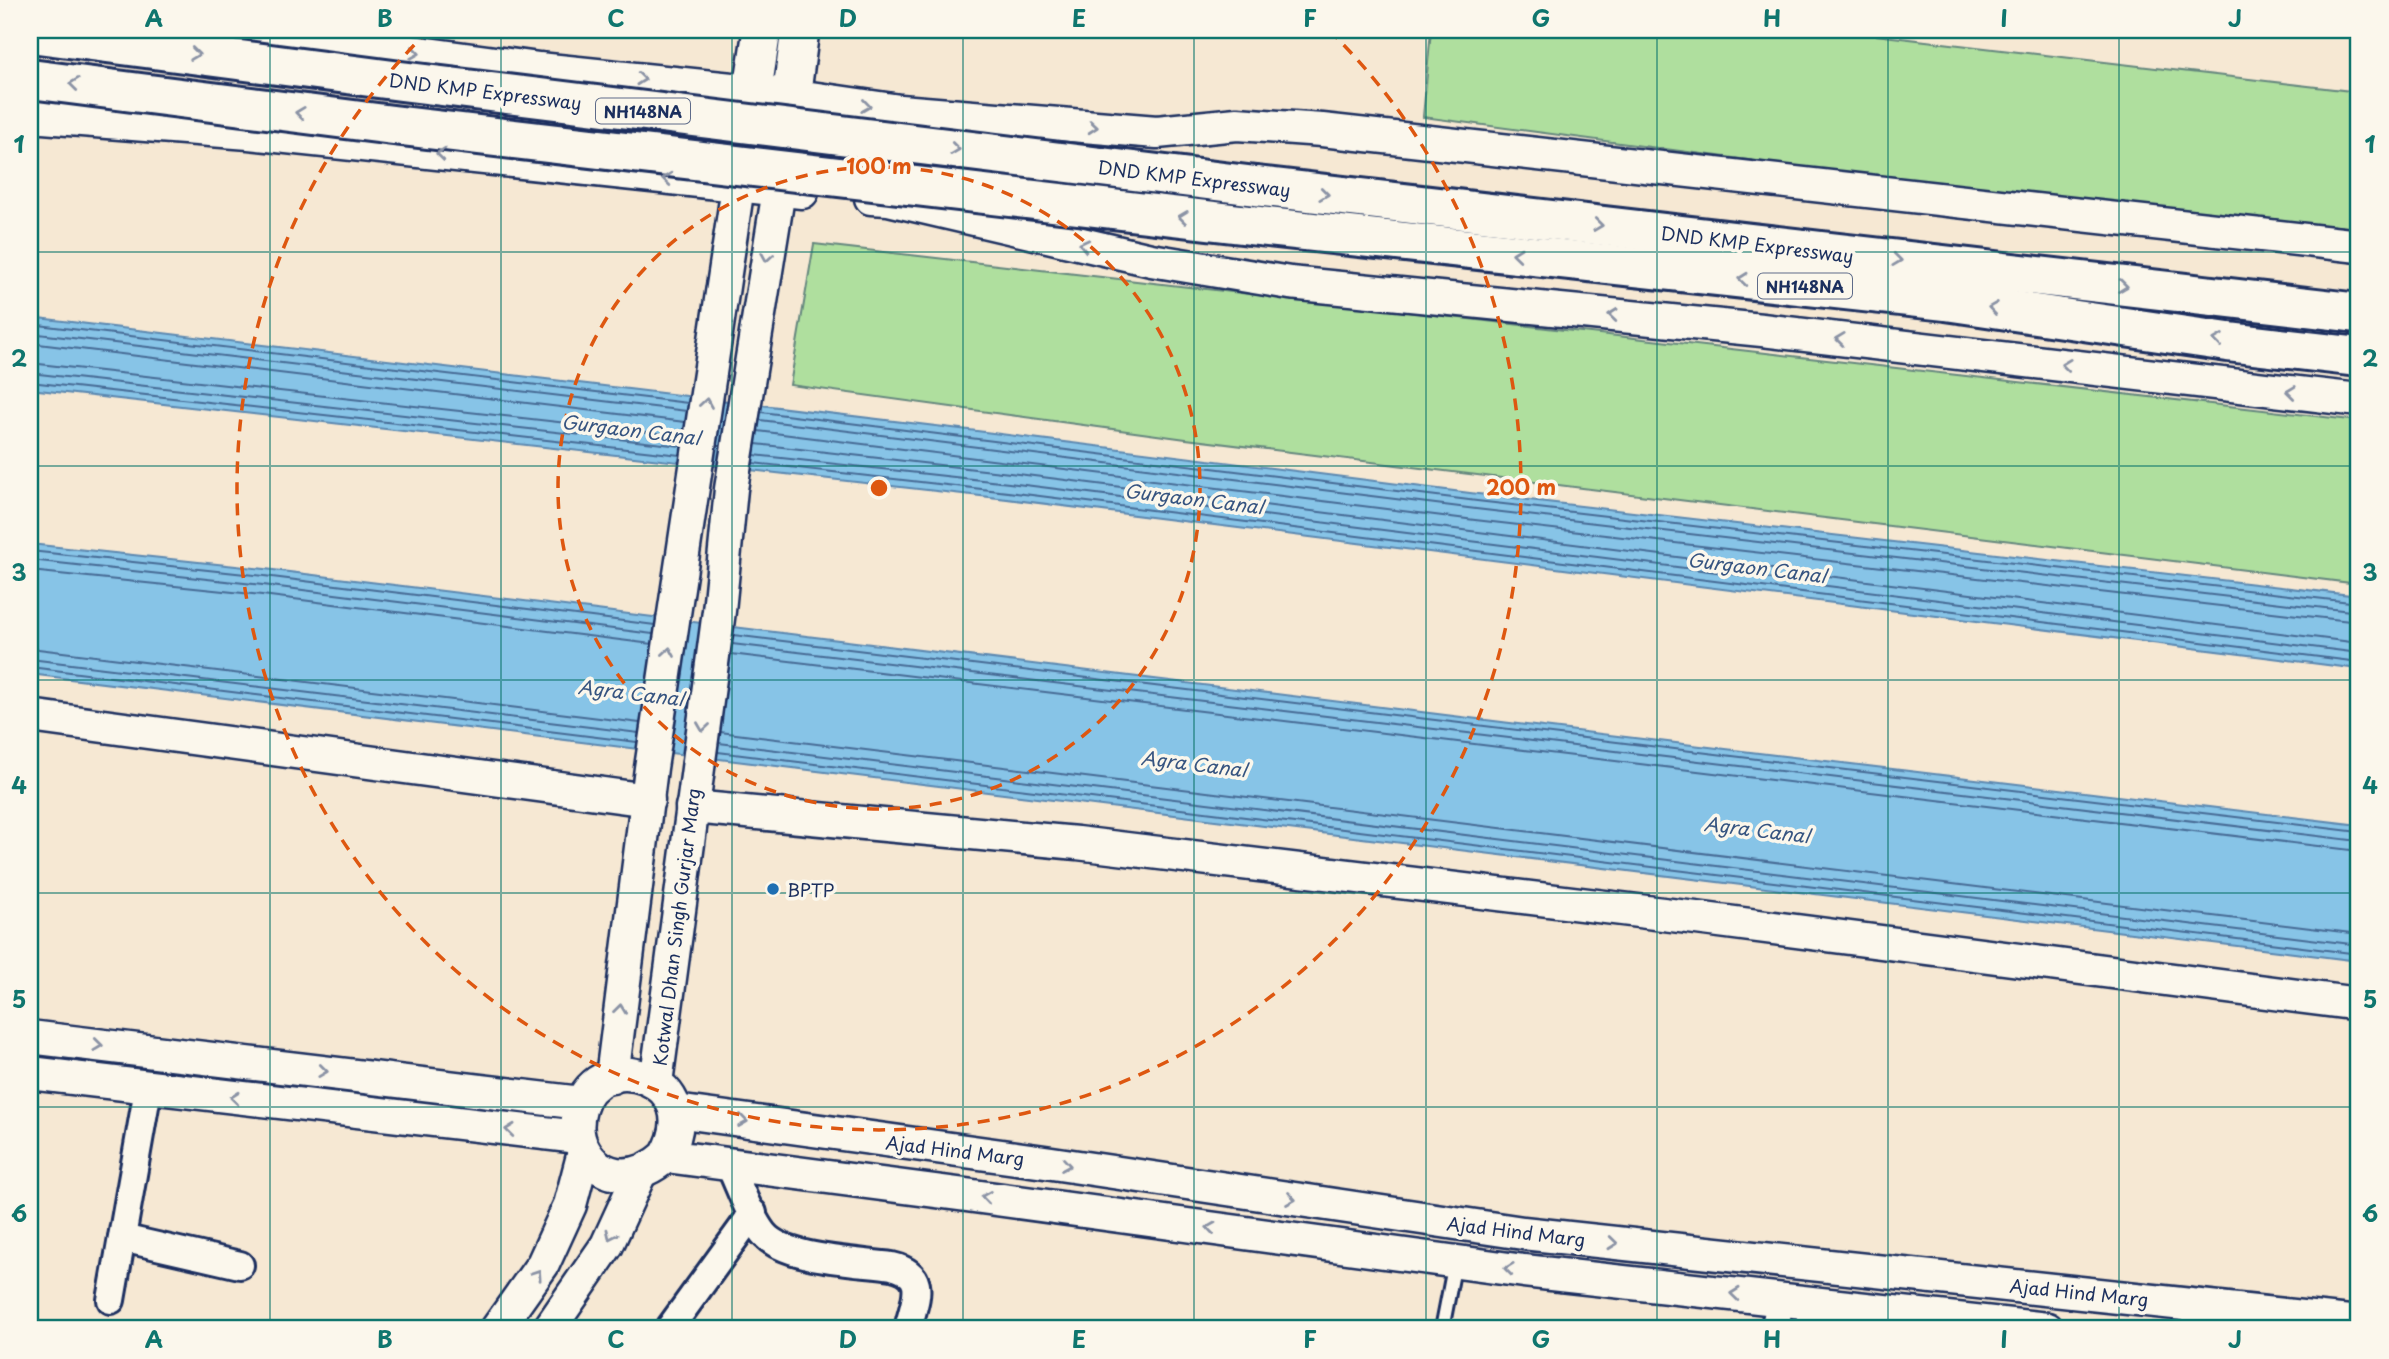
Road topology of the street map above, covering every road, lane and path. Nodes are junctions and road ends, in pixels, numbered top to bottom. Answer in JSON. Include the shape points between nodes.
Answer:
{"nodes":[{"id":1,"x":225,"y":30,"type":"edge"},
{"id":2,"x":762,"y":30,"type":"edge"},
{"id":3,"x":800,"y":30,"type":"edge"},
{"id":4,"x":30,"y":33,"type":"edge"},
{"id":5,"x":30,"y":79,"type":"edge"},
{"id":6,"x":752,"y":91,"type":"junction"},
{"id":7,"x":790,"y":95,"type":"junction"},
{"id":8,"x":30,"y":116,"type":"edge"},
{"id":9,"x":738,"y":186,"type":"junction"},
{"id":10,"x":779,"y":190,"type":"junction"},
{"id":11,"x":2359,"y":246,"type":"edge"},
{"id":12,"x":2359,"y":313,"type":"edge"},
{"id":13,"x":2359,"y":357,"type":"edge"},
{"id":14,"x":2359,"y":400,"type":"edge"},
{"id":15,"x":685,"y":544,"type":"junction"},
{"id":16,"x":725,"y":550,"type":"junction"},
{"id":17,"x":30,"y":716,"type":"edge"},
{"id":18,"x":648,"y":800,"type":"junction"},
{"id":19,"x":692,"y":807,"type":"junction"},
{"id":20,"x":2359,"y":1004,"type":"edge"},
{"id":21,"x":30,"y":1037,"type":"edge"},
{"id":22,"x":30,"y":1073,"type":"edge"},
{"id":23,"x":612,"y":1077,"type":"junction"},
{"id":24,"x":656,"y":1083,"type":"junction"},
{"id":25,"x":148,"y":1088,"type":"junction"},
{"id":26,"x":581,"y":1102,"type":"junction"},
{"id":27,"x":676,"y":1111,"type":"junction"},
{"id":28,"x":581,"y":1144,"type":"junction"},
{"id":29,"x":939,"y":1149,"type":"junction"},
{"id":30,"x":666,"y":1156,"type":"junction"},
{"id":31,"x":729,"y":1164,"type":"junction"},
{"id":32,"x":640,"y":1173,"type":"junction"},
{"id":33,"x":933,"y":1190,"type":"junction"},
{"id":34,"x":753,"y":1213,"type":"junction"},
{"id":35,"x":122,"y":1238,"type":"junction"},
{"id":36,"x":1455,"y":1262,"type":"junction"},
{"id":37,"x":240,"y":1265,"type":"dead end"},
{"id":38,"x":111,"y":1300,"type":"dead end"},
{"id":39,"x":1778,"y":1314,"type":"edge"},
{"id":40,"x":1811,"y":1316,"type":"edge"},
{"id":41,"x":2359,"y":1323,"type":"edge"},
{"id":42,"x":497,"y":1329,"type":"edge"},
{"id":43,"x":549,"y":1329,"type":"edge"},
{"id":44,"x":669,"y":1329,"type":"edge"},
{"id":45,"x":908,"y":1329,"type":"edge"},
{"id":46,"x":1442,"y":1329,"type":"edge"},
{"id":47,"x":2047,"y":1329,"type":"edge"}],
"edges":[{"from":1,"to":6,"type":"street","one_way":true},
{"from":2,"to":6,"type":"main road"},
{"from":3,"to":7,"type":"main road"},
{"from":4,"to":12,"type":"highway","name":"DND KMP Expressway","number":"NH148NA","one_way":true,"bridge":true,"via":[[1256,186]]},
{"from":13,"to":5,"type":"highway","name":"DND KMP Expressway","number":"NH148NA","one_way":true,"bridge":true,"via":[[1946,302],[421,129]]},
{"from":6,"to":7,"type":"street"},
{"from":6,"to":9,"type":"main road"},
{"from":7,"to":10,"type":"main road"},
{"from":7,"to":11,"type":"street","one_way":true,"via":[[900,111],[1157,132],[1237,124],[1322,130]]},
{"from":9,"to":8,"type":"street","one_way":true,"via":[[249,133]]},
{"from":9,"to":10,"type":"street"},
{"from":15,"to":9,"type":"street","one_way":true},
{"from":14,"to":10,"type":"street","one_way":true,"via":[[1776,332],[1290,282],[1151,260],[888,199]]},
{"from":10,"to":16,"type":"street","name":"Kotwal Dhan Singh Gurjar Marg","one_way":true},
{"from":15,"to":16,"type":"street"},
{"from":18,"to":15,"type":"street","one_way":true},
{"from":16,"to":19,"type":"street","name":"Kotwal Dhan Singh Gurjar Marg","one_way":true},
{"from":17,"to":18,"type":"street"},
{"from":23,"to":18,"type":"street","one_way":true},
{"from":19,"to":20,"type":"street","via":[[1091,844]]},
{"from":19,"to":24,"type":"street","name":"Kotwal Dhan Singh Gurjar Marg"},
{"from":21,"to":26,"type":"street","one_way":true},
{"from":22,"to":25,"type":"street"},
{"from":23,"to":24,"type":"street","via":[[640,1075]]},
{"from":23,"to":26,"type":"street","via":[[591,1088]]},
{"from":24,"to":27,"type":"street"},
{"from":28,"to":25,"type":"street","one_way":true},
{"from":25,"to":35,"type":"street"},
{"from":26,"to":28,"type":"street","via":[[577,1119]]},
{"from":27,"to":29,"type":"street","name":"Ajad Hind Marg","one_way":true},
{"from":27,"to":30,"type":"street","via":[[674,1143]]},
{"from":28,"to":32,"type":"street","via":[[595,1164],[608,1172]]},
{"from":42,"to":28,"type":"street","one_way":true,"via":[[543,1264],[570,1205]]},
{"from":29,"to":33,"type":"street"},
{"from":29,"to":41,"type":"street","name":"Ajad Hind Marg","one_way":true,"via":[[1523,1234]]},
{"from":30,"to":31,"type":"street"},
{"from":30,"to":32,"type":"street"},
{"from":31,"to":33,"type":"street"},
{"from":31,"to":34,"type":"street"},
{"from":32,"to":43,"type":"street","one_way":true,"via":[[607,1245]]},
{"from":36,"to":33,"type":"street","one_way":true},
{"from":34,"to":44,"type":"street"},
{"from":34,"to":45,"type":"street","via":[[761,1231],[786,1249],[906,1269],[916,1282]]},
{"from":35,"to":37,"type":"street"},
{"from":35,"to":38,"type":"street"},
{"from":39,"to":36,"type":"street","one_way":true},
{"from":36,"to":46,"type":"lane"},
{"from":39,"to":40,"type":"street"},
{"from":40,"to":47,"type":"street"}]}
